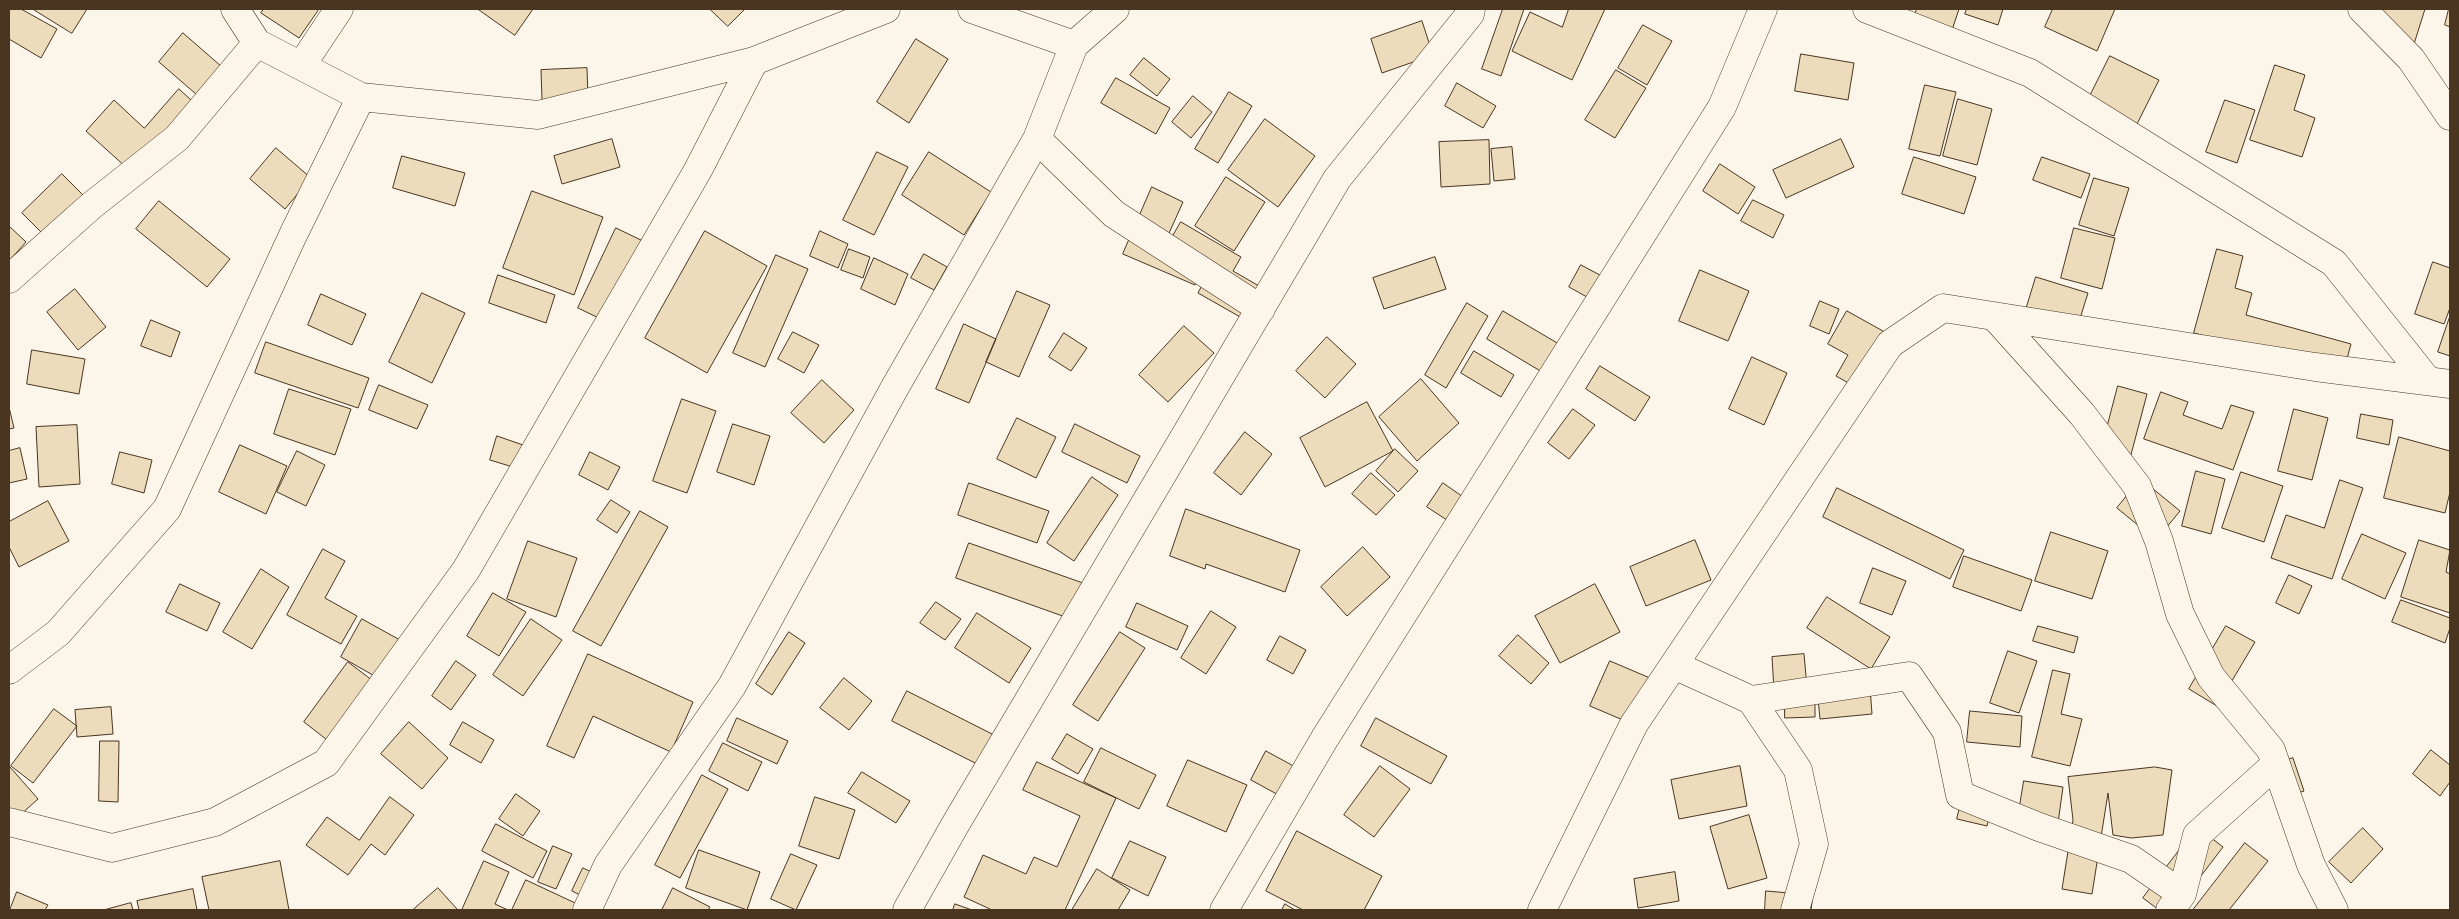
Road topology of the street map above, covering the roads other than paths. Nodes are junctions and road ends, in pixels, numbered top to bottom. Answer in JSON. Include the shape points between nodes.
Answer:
{"nodes":[{"id":1,"x":235,"y":9,"type":"edge"},
{"id":2,"x":339,"y":9,"type":"edge"},
{"id":3,"x":886,"y":9,"type":"edge"},
{"id":4,"x":972,"y":9,"type":"edge"},
{"id":5,"x":1115,"y":9,"type":"edge"},
{"id":6,"x":1471,"y":9,"type":"edge"},
{"id":7,"x":1763,"y":9,"type":"edge"},
{"id":8,"x":1867,"y":9,"type":"edge"},
{"id":9,"x":2362,"y":9,"type":"edge"},
{"id":10,"x":257,"y":43,"type":"junction"},
{"id":11,"x":1074,"y":45,"type":"junction"},
{"id":12,"x":754,"y":61,"type":"junction"},
{"id":13,"x":301,"y":66,"type":"junction"},
{"id":14,"x":361,"y":97,"type":"junction"},
{"id":15,"x":2450,"y":116,"type":"edge"},
{"id":16,"x":1037,"y":139,"type":"junction"},
{"id":17,"x":9,"y":280,"type":"edge"},
{"id":18,"x":1260,"y":309,"type":"junction"},
{"id":19,"x":1995,"y":317,"type":"junction"},
{"id":20,"x":2439,"y":382,"type":"edge"},
{"id":21,"x":1674,"y":665,"type":"junction"},
{"id":22,"x":9,"y":670,"type":"edge"},
{"id":23,"x":1751,"y":700,"type":"junction"},
{"id":24,"x":2276,"y":764,"type":"junction"},
{"id":25,"x":9,"y":822,"type":"edge"},
{"id":26,"x":2176,"y":902,"type":"edge"},
{"id":27,"x":587,"y":910,"type":"edge"},
{"id":28,"x":907,"y":910,"type":"edge"},
{"id":29,"x":1224,"y":910,"type":"edge"},
{"id":30,"x":1542,"y":910,"type":"edge"},
{"id":31,"x":1795,"y":910,"type":"edge"},
{"id":32,"x":2334,"y":910,"type":"edge"}],
"edges":[{"from":1,"to":10,"type":"street"},
{"from":2,"to":13,"type":"street"},
{"from":3,"to":12,"type":"street"},
{"from":4,"to":11,"type":"street"},
{"from":5,"to":11,"type":"street"},
{"from":6,"to":18,"type":"street","via":[[1337,179]]},
{"from":7,"to":29,"type":"street","via":[[1722,107],[1325,738]]},
{"from":8,"to":20,"type":"street","via":[[2030,72],[2334,263]]},
{"from":9,"to":15,"type":"street","via":[[2411,59]]},
{"from":10,"to":13,"type":"street"},
{"from":10,"to":17,"type":"street","via":[[176,138],[91,206]]},
{"from":11,"to":16,"type":"street"},
{"from":12,"to":14,"type":"street","via":[[538,115]]},
{"from":12,"to":25,"type":"street","via":[[698,170],[466,570],[326,763],[216,822],[112,848]]},
{"from":13,"to":14,"type":"street"},
{"from":14,"to":22,"type":"street","via":[[167,509],[58,633]]},
{"from":16,"to":18,"type":"street","via":[[1114,214]]},
{"from":16,"to":27,"type":"street","via":[[894,388],[732,686],[608,865]]},
{"from":18,"to":28,"type":"street"},
{"from":19,"to":20,"type":"street","via":[[2314,367]]},
{"from":19,"to":21,"type":"street","via":[[1943,308],[1890,344]]},
{"from":19,"to":24,"type":"street","via":[[2082,414],[2137,486],[2159,541],[2180,614],[2211,678],[2271,750]]},
{"from":21,"to":23,"type":"street"},
{"from":21,"to":30,"type":"street","via":[[1634,724]]},
{"from":23,"to":26,"type":"street","via":[[1909,676],[1947,732],[1960,795],[2131,859]]},
{"from":23,"to":31,"type":"street","via":[[1798,770],[1814,844]]},
{"from":24,"to":26,"type":"street","via":[[2197,835]]},
{"from":24,"to":32,"type":"street","via":[[2311,865]]}]}
